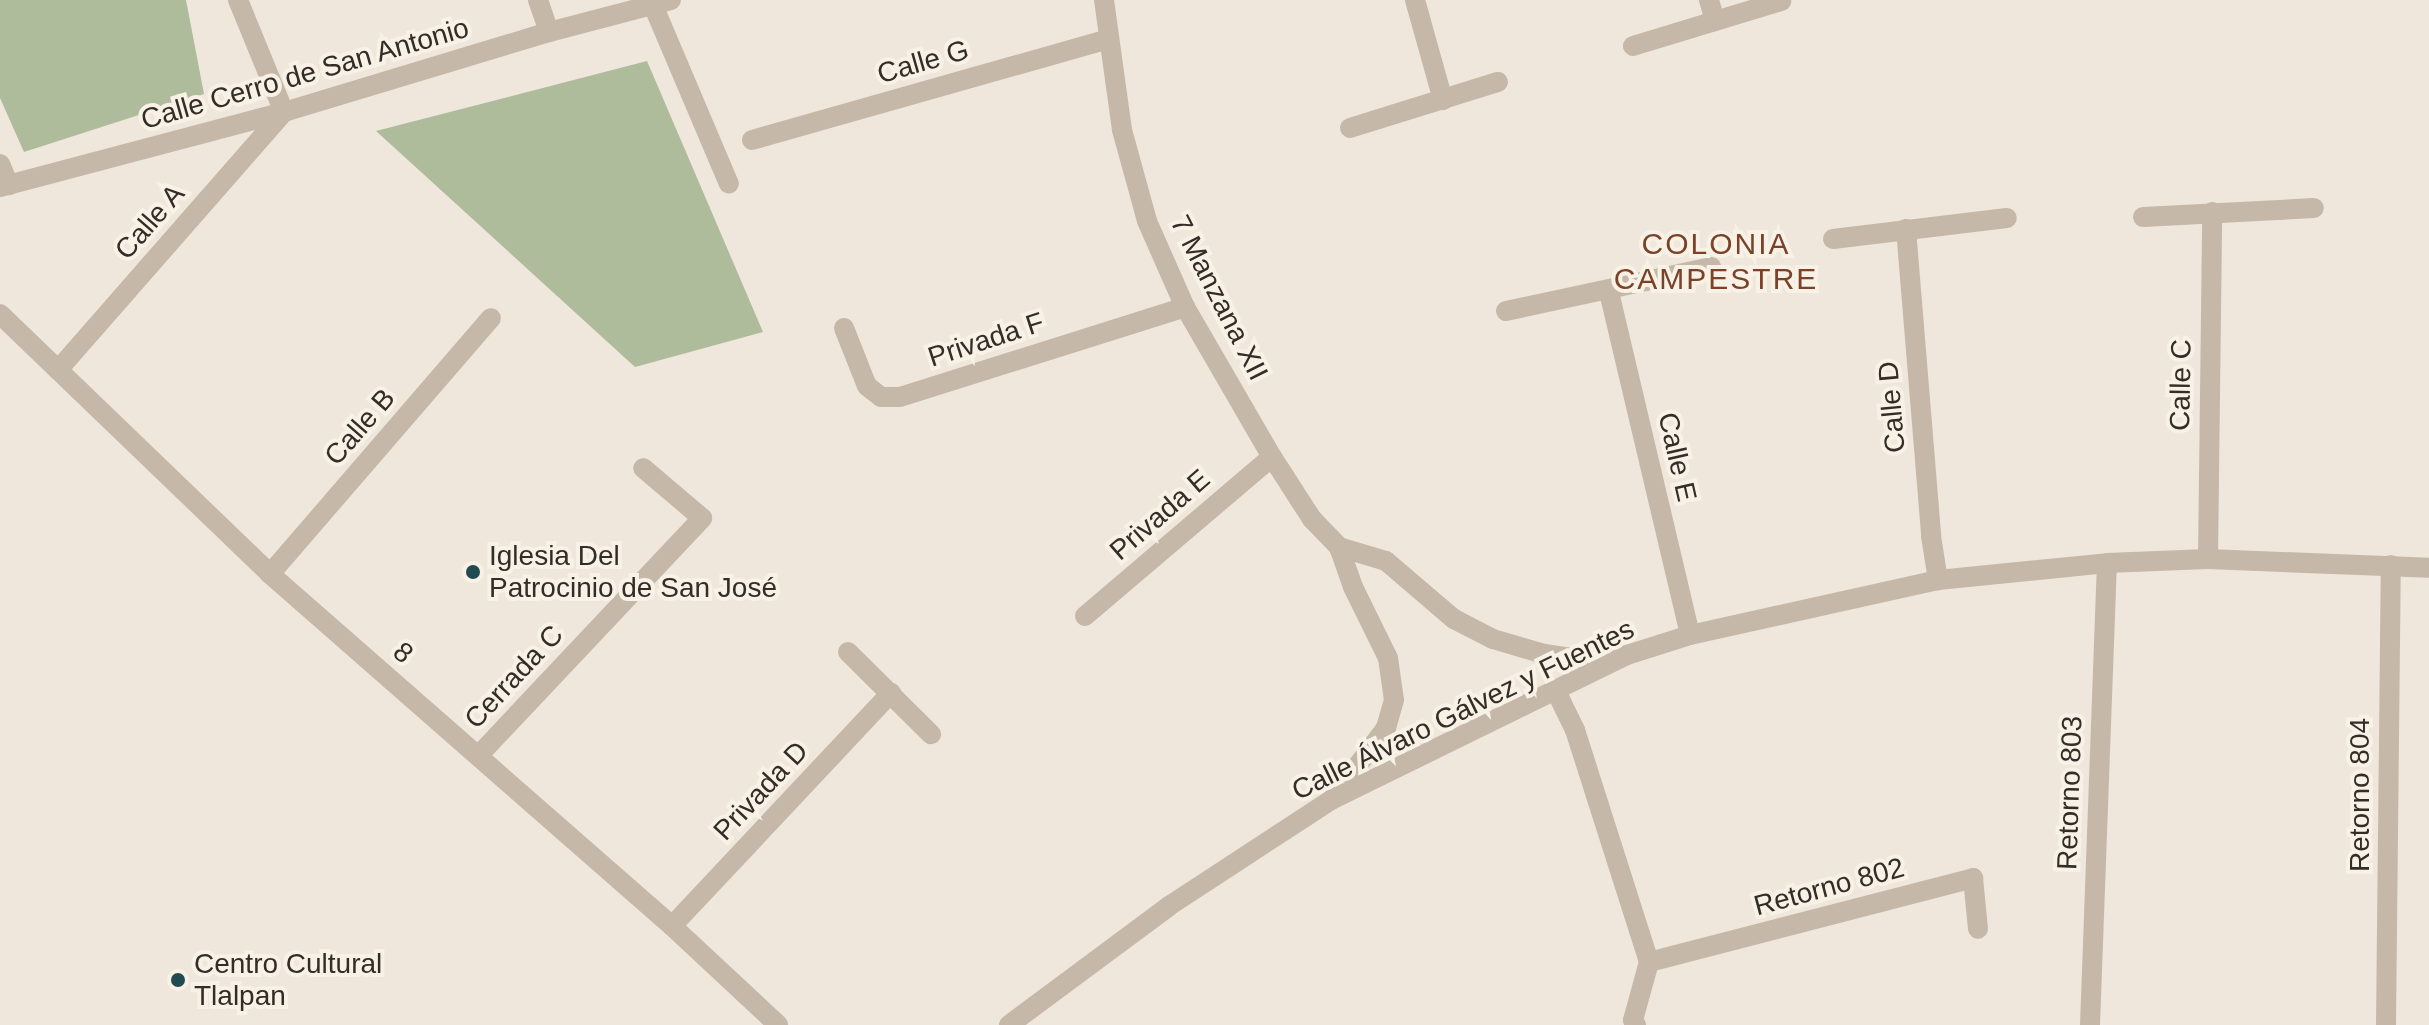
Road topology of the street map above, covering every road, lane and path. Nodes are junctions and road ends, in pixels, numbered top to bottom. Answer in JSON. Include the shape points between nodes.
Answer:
{"nodes":[{"id":1,"x":238,"y":0,"type":"edge"},
{"id":2,"x":538,"y":0,"type":"edge"},
{"id":3,"x":1104,"y":0,"type":"edge"},
{"id":4,"x":1415,"y":0,"type":"edge"},
{"id":5,"x":1709,"y":0,"type":"edge"},
{"id":6,"x":1781,"y":1,"type":"edge"},
{"id":7,"x":662,"y":3,"type":"edge"},
{"id":8,"x":1715,"y":21,"type":"junction"},
{"id":9,"x":549,"y":32,"type":"junction"},
{"id":10,"x":1109,"y":39,"type":"junction"},
{"id":11,"x":1633,"y":46,"type":"dead end"},
{"id":12,"x":1498,"y":82,"type":"dead end"},
{"id":13,"x":1443,"y":100,"type":"junction"},
{"id":14,"x":284,"y":112,"type":"junction"},
{"id":15,"x":1350,"y":128,"type":"dead end"},
{"id":16,"x":752,"y":140,"type":"dead end"},
{"id":17,"x":0,"y":164,"type":"edge"},
{"id":18,"x":729,"y":184,"type":"dead end"},
{"id":19,"x":4,"y":186,"type":"edge"},
{"id":20,"x":2314,"y":208,"type":"dead end"},
{"id":21,"x":2212,"y":212,"type":"junction"},
{"id":22,"x":2143,"y":217,"type":"dead end"},
{"id":23,"x":2007,"y":218,"type":"dead end"},
{"id":24,"x":1906,"y":229,"type":"junction"},
{"id":25,"x":1833,"y":239,"type":"dead end"},
{"id":26,"x":1711,"y":267,"type":"dead end"},
{"id":27,"x":1609,"y":292,"type":"junction"},
{"id":28,"x":1185,"y":307,"type":"junction"},
{"id":29,"x":1506,"y":311,"type":"dead end"},
{"id":30,"x":0,"y":314,"type":"edge"},
{"id":31,"x":491,"y":318,"type":"dead end"},
{"id":32,"x":844,"y":328,"type":"dead end"},
{"id":33,"x":58,"y":370,"type":"junction"},
{"id":34,"x":1272,"y":457,"type":"junction"},
{"id":35,"x":643,"y":468,"type":"dead end"},
{"id":36,"x":1339,"y":547,"type":"junction"},
{"id":37,"x":2208,"y":559,"type":"junction"},
{"id":38,"x":2107,"y":563,"type":"junction"},
{"id":39,"x":2391,"y":565,"type":"junction"},
{"id":40,"x":2429,"y":568,"type":"edge"},
{"id":41,"x":270,"y":574,"type":"junction"},
{"id":42,"x":1938,"y":580,"type":"junction"},
{"id":43,"x":1085,"y":616,"type":"dead end"},
{"id":44,"x":1690,"y":635,"type":"junction"},
{"id":45,"x":848,"y":652,"type":"dead end"},
{"id":46,"x":1627,"y":655,"type":"junction"},
{"id":47,"x":1555,"y":689,"type":"junction"},
{"id":48,"x":891,"y":693,"type":"junction"},
{"id":49,"x":931,"y":734,"type":"dead end"},
{"id":50,"x":478,"y":756,"type":"junction"},
{"id":51,"x":1331,"y":800,"type":"junction"},
{"id":52,"x":672,"y":926,"type":"junction"},
{"id":53,"x":1978,"y":929,"type":"dead end"},
{"id":54,"x":1649,"y":962,"type":"junction"},
{"id":55,"x":778,"y":1025,"type":"edge"},
{"id":56,"x":1009,"y":1025,"type":"edge"},
{"id":57,"x":1636,"y":1025,"type":"edge"},
{"id":58,"x":2090,"y":1025,"type":"edge"},
{"id":59,"x":2386,"y":1025,"type":"edge"}],
"edges":[{"from":1,"to":14,"type":"street"},
{"from":2,"to":9,"type":"street"},
{"from":3,"to":10,"type":"street","name":"7 Manzana XII"},
{"from":4,"to":13,"type":"street"},
{"from":5,"to":8,"type":"street"},
{"from":6,"to":8,"type":"street"},
{"from":7,"to":9,"type":"street","name":"Calle Cerro de San Antonio"},
{"from":7,"to":18,"type":"street"},
{"from":8,"to":11,"type":"street"},
{"from":9,"to":14,"type":"street","name":"Calle Cerro de San Antonio"},
{"from":10,"to":16,"type":"street","name":"Calle G"},
{"from":10,"to":28,"type":"street","name":"7 Manzana XII","via":[[1122,130],[1143,206]]},
{"from":12,"to":13,"type":"street"},
{"from":13,"to":15,"type":"street"},
{"from":14,"to":19,"type":"street","name":"Calle Cerro de San Antonio"},
{"from":14,"to":33,"type":"street","name":"Calle A"},
{"from":17,"to":19,"type":"street"},
{"from":20,"to":21,"type":"street"},
{"from":21,"to":22,"type":"street"},
{"from":21,"to":37,"type":"street","name":"Calle C"},
{"from":23,"to":24,"type":"street"},
{"from":24,"to":25,"type":"street"},
{"from":24,"to":42,"type":"street","name":"Calle D"},
{"from":26,"to":27,"type":"street"},
{"from":27,"to":29,"type":"street"},
{"from":27,"to":44,"type":"street","name":"Calle E"},
{"from":28,"to":32,"type":"street","name":"Privada F","via":[[900,397],[881,397],[867,386]]},
{"from":28,"to":34,"type":"street","name":"7 Manzana XII"},
{"from":30,"to":33,"type":"street","name":"8"},
{"from":31,"to":41,"type":"street","name":"Calle B"},
{"from":33,"to":41,"type":"street","name":"8"},
{"from":34,"to":36,"type":"street","name":"7 Manzana XII","via":[[1312,519]]},
{"from":34,"to":43,"type":"street","name":"Privada E"},
{"from":35,"to":50,"type":"street","name":"Cerrada C","via":[[702,518]]},
{"from":36,"to":46,"type":"street","via":[[1386,561],[1454,619],[1518,649],[1574,658]]},
{"from":36,"to":51,"type":"street","via":[[1388,658],[1394,700],[1386,728]]},
{"from":37,"to":38,"type":"street","name":"Calle Álvaro Gálvez y Fuentes"},
{"from":37,"to":39,"type":"street","name":"Calle Álvaro Gálvez y Fuentes"},
{"from":38,"to":42,"type":"street","name":"Calle Álvaro Gálvez y Fuentes"},
{"from":38,"to":58,"type":"street","name":"Retorno 803"},
{"from":39,"to":40,"type":"street","name":"Calle Álvaro Gálvez y Fuentes"},
{"from":39,"to":59,"type":"street","name":"Retorno 804"},
{"from":41,"to":50,"type":"street","name":"8"},
{"from":42,"to":44,"type":"street","name":"Calle Álvaro Gálvez y Fuentes"},
{"from":44,"to":46,"type":"street","name":"Calle Álvaro Gálvez y Fuentes"},
{"from":45,"to":48,"type":"street"},
{"from":46,"to":47,"type":"street","name":"Calle Álvaro Gálvez y Fuentes"},
{"from":47,"to":51,"type":"street","name":"Calle Álvaro Gálvez y Fuentes"},
{"from":47,"to":54,"type":"street","via":[[1575,730]]},
{"from":48,"to":49,"type":"street"},
{"from":48,"to":52,"type":"street","name":"Privada D"},
{"from":50,"to":52,"type":"street","name":"8"},
{"from":51,"to":56,"type":"street","name":"Calle Álvaro Gálvez y Fuentes","via":[[1169,906]]},
{"from":52,"to":55,"type":"street","name":"8"},
{"from":53,"to":54,"type":"street","name":"Retorno 802","via":[[1973,878]]},
{"from":54,"to":57,"type":"street"}]}
